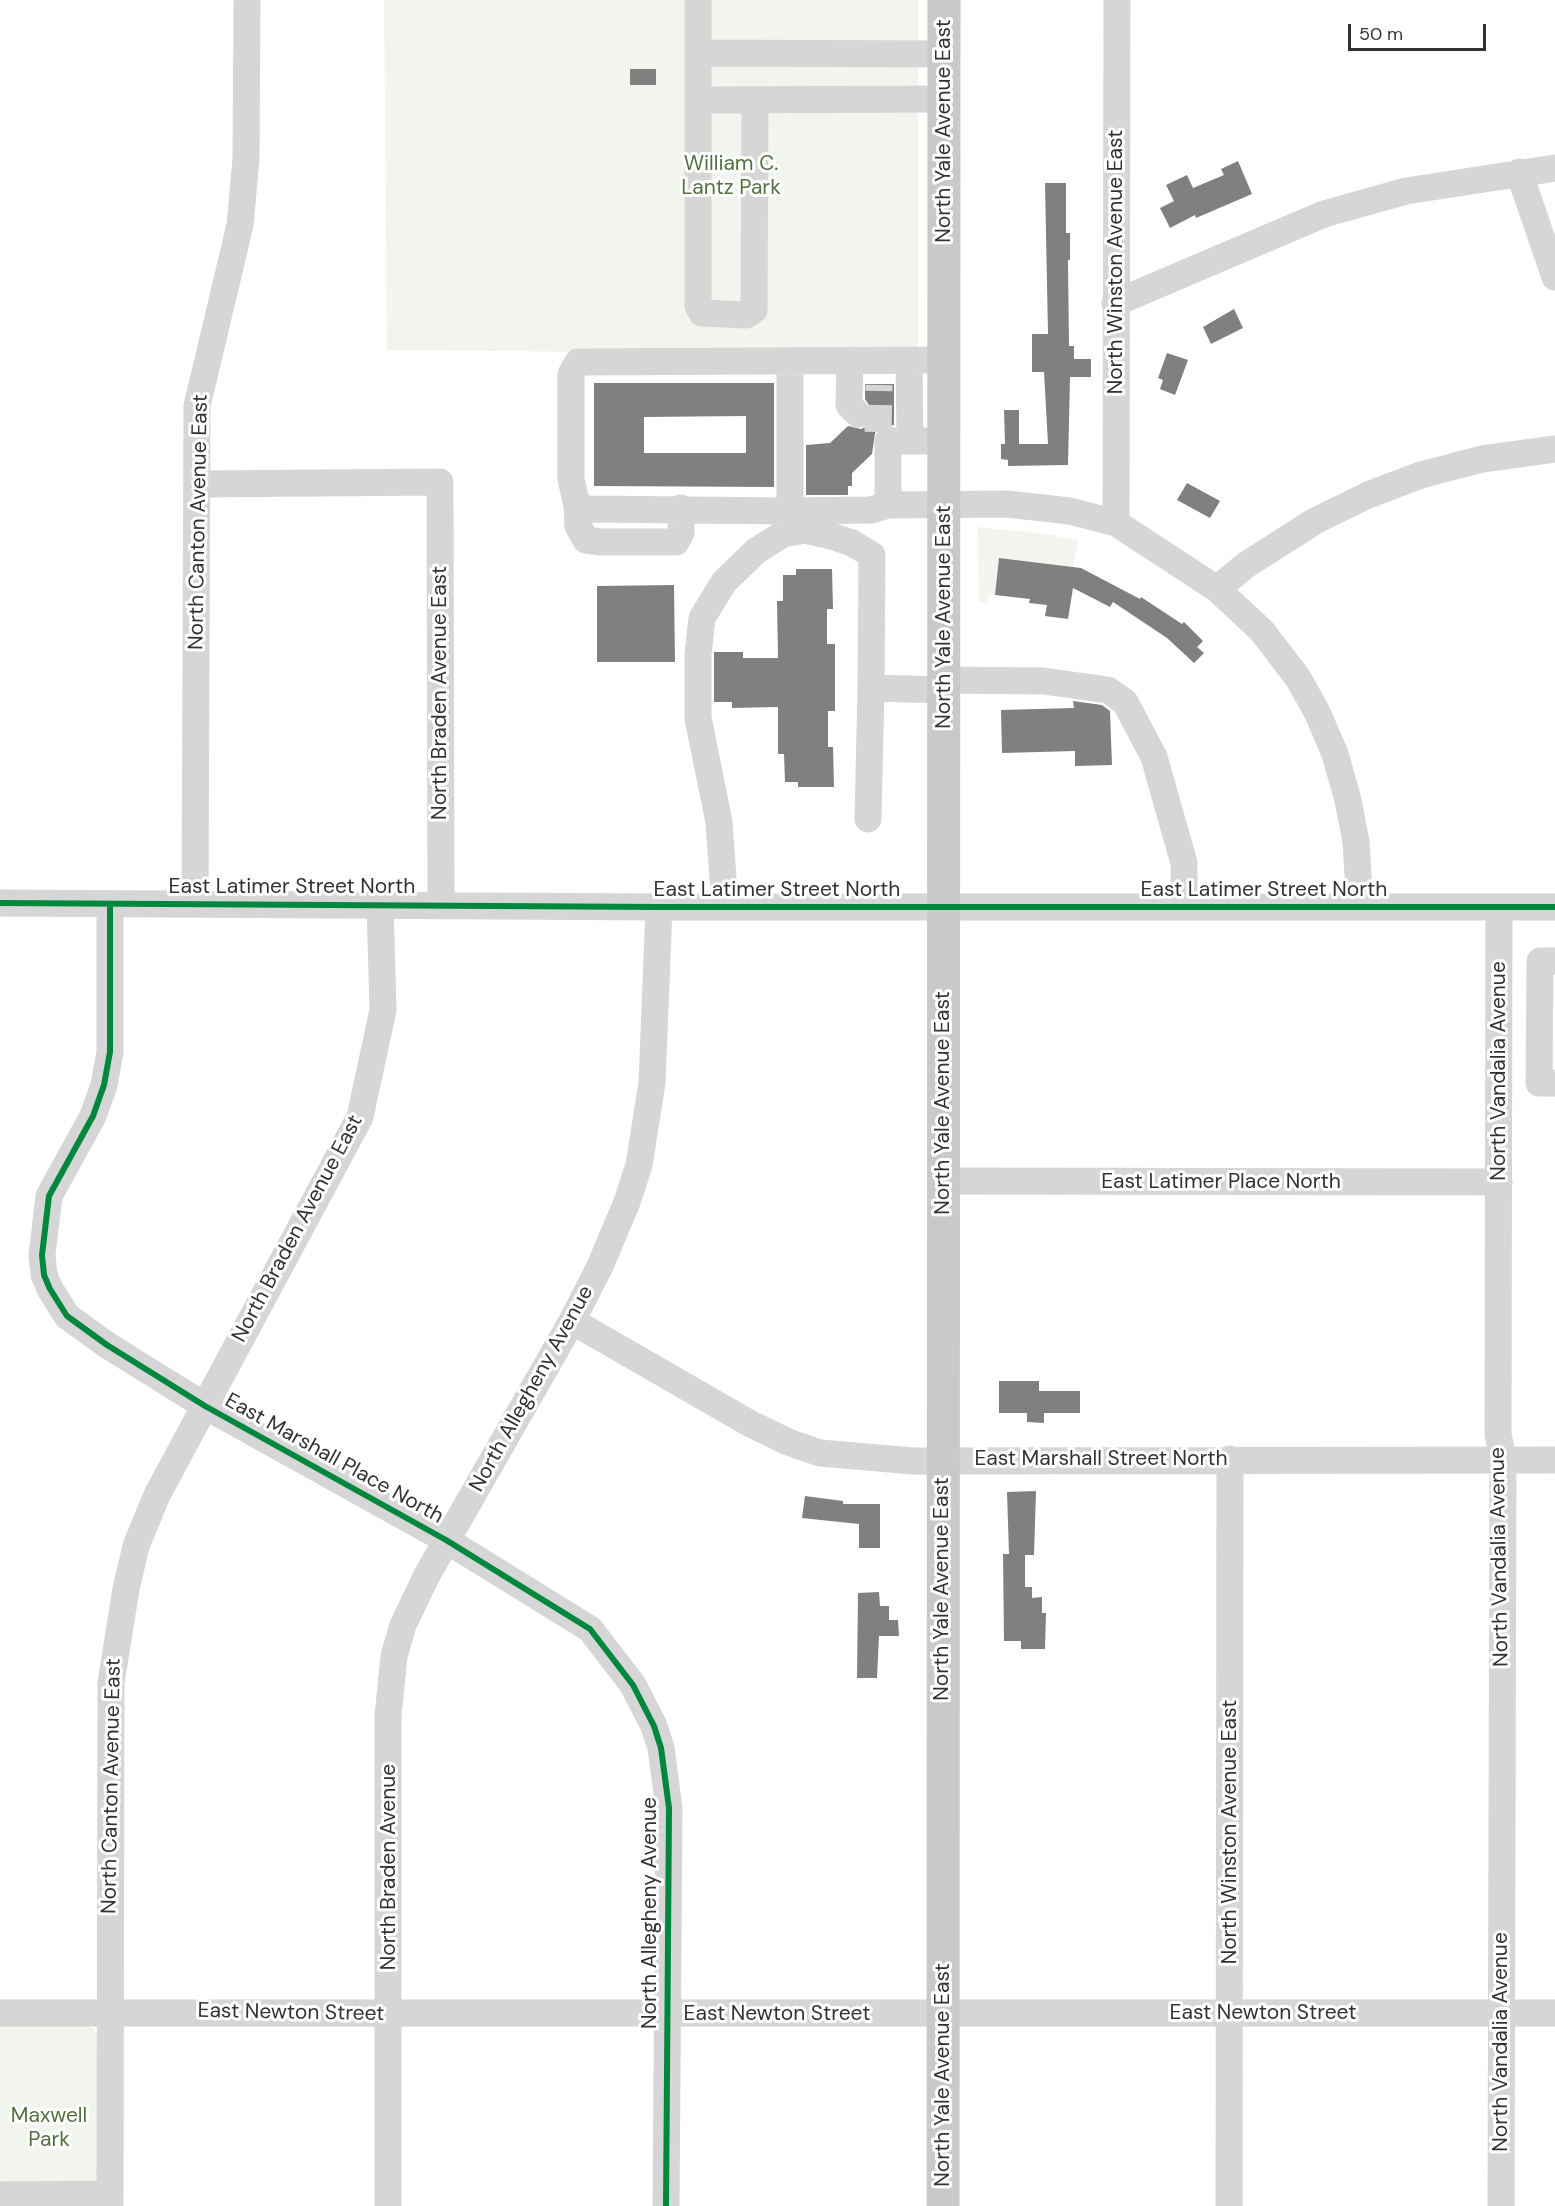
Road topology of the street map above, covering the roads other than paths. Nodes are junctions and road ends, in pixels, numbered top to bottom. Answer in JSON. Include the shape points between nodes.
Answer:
{"nodes":[{"id":1,"x":247,"y":0,"type":"edge"},
{"id":2,"x":698,"y":0,"type":"edge"},
{"id":3,"x":944,"y":0,"type":"edge"},
{"id":4,"x":1117,"y":0,"type":"edge"},
{"id":5,"x":698,"y":52,"type":"junction"},
{"id":6,"x":944,"y":54,"type":"junction"},
{"id":7,"x":944,"y":99,"type":"junction"},
{"id":8,"x":698,"y":100,"type":"junction"},
{"id":9,"x":755,"y":100,"type":"junction"},
{"id":10,"x":1555,"y":168,"type":"edge"},
{"id":11,"x":1519,"y":172,"type":"junction"},
{"id":12,"x":1555,"y":276,"type":"edge"},
{"id":13,"x":1115,"y":303,"type":"junction"},
{"id":14,"x":850,"y":360,"type":"junction"},
{"id":15,"x":909,"y":360,"type":"junction"},
{"id":16,"x":944,"y":360,"type":"junction"},
{"id":17,"x":790,"y":361,"type":"junction"},
{"id":18,"x":858,"y":414,"type":"dead end"},
{"id":19,"x":910,"y":441,"type":"junction"},
{"id":20,"x":944,"y":441,"type":"junction"},
{"id":21,"x":1555,"y":449,"type":"edge"},
{"id":22,"x":197,"y":484,"type":"junction"},
{"id":23,"x":944,"y":504,"type":"junction"},
{"id":24,"x":888,"y":505,"type":"junction"},
{"id":25,"x":790,"y":511,"type":"junction"},
{"id":26,"x":1116,"y":523,"type":"junction"},
{"id":27,"x":1217,"y":589,"type":"junction"},
{"id":28,"x":944,"y":685,"type":"junction"},
{"id":29,"x":871,"y":688,"type":"junction"},
{"id":30,"x":868,"y":819,"type":"dead end"},
{"id":31,"x":0,"y":903,"type":"edge"},
{"id":32,"x":110,"y":904,"type":"junction"},
{"id":33,"x":195,"y":904,"type":"junction"},
{"id":34,"x":380,"y":904,"type":"junction"},
{"id":35,"x":441,"y":904,"type":"junction"},
{"id":36,"x":943,"y":906,"type":"junction"},
{"id":37,"x":659,"y":907,"type":"junction"},
{"id":38,"x":725,"y":907,"type":"junction"},
{"id":39,"x":1184,"y":907,"type":"junction"},
{"id":40,"x":1360,"y":907,"type":"junction"},
{"id":41,"x":1499,"y":907,"type":"junction"},
{"id":42,"x":1555,"y":907,"type":"edge"},
{"id":43,"x":1555,"y":961,"type":"edge"},
{"id":44,"x":1499,"y":1083,"type":"junction"},
{"id":45,"x":1547,"y":1083,"type":"edge"},
{"id":46,"x":942,"y":1181,"type":"junction"},
{"id":47,"x":1499,"y":1182,"type":"junction"},
{"id":48,"x":572,"y":1321,"type":"junction"},
{"id":49,"x":205,"y":1406,"type":"junction"},
{"id":50,"x":1230,"y":1459,"type":"junction"},
{"id":51,"x":1503,"y":1459,"type":"junction"},
{"id":52,"x":942,"y":1460,"type":"junction"},
{"id":53,"x":1555,"y":1460,"type":"edge"},
{"id":54,"x":446,"y":1540,"type":"junction"},
{"id":55,"x":110,"y":2012,"type":"junction"},
{"id":56,"x":0,"y":2013,"type":"edge"},
{"id":57,"x":1229,"y":2013,"type":"junction"},
{"id":58,"x":1501,"y":2013,"type":"junction"},
{"id":59,"x":1555,"y":2013,"type":"edge"},
{"id":60,"x":388,"y":2014,"type":"junction"},
{"id":61,"x":668,"y":2014,"type":"junction"},
{"id":62,"x":944,"y":2014,"type":"junction"},
{"id":63,"x":0,"y":2195,"type":"edge"},
{"id":64,"x":49,"y":2200,"type":"edge"},
{"id":65,"x":110,"y":2200,"type":"edge"},
{"id":66,"x":388,"y":2206,"type":"edge"},
{"id":67,"x":666,"y":2206,"type":"edge"},
{"id":68,"x":943,"y":2206,"type":"edge"},
{"id":69,"x":1229,"y":2206,"type":"edge"},
{"id":70,"x":1501,"y":2206,"type":"edge"}],
"edges":[{"from":1,"to":22,"type":"street","name":"North Canton Avenue East","via":[[244,194],[197,406]]},
{"from":2,"to":5,"type":"street"},
{"from":3,"to":6,"type":"main road","name":"North Yale Avenue East"},
{"from":4,"to":13,"type":"street","name":"North Winston Avenue East"},
{"from":5,"to":6,"type":"street"},
{"from":5,"to":8,"type":"street"},
{"from":6,"to":7,"type":"main road","name":"North Yale Avenue East"},
{"from":7,"to":9,"type":"street"},
{"from":7,"to":16,"type":"main road","name":"North Yale Avenue East"},
{"from":8,"to":9,"type":"street"},
{"from":8,"to":9,"type":"street","via":[[698,306],[702,313],[712,315],[746,315],[754,310]]},
{"from":10,"to":11,"type":"street"},
{"from":11,"to":12,"type":"street"},
{"from":11,"to":13,"type":"street","via":[[1406,191],[1324,214]]},
{"from":13,"to":26,"type":"street","name":"North Winston Avenue East"},
{"from":14,"to":15,"type":"street","via":[[879,373]]},
{"from":14,"to":17,"type":"street"},
{"from":14,"to":18,"type":"street","via":[[849,405]]},
{"from":15,"to":16,"type":"street"},
{"from":15,"to":19,"type":"street"},
{"from":16,"to":20,"type":"main road","name":"North Yale Avenue East"},
{"from":17,"to":25,"type":"street"},
{"from":17,"to":25,"type":"street","via":[[578,362],[571,374],[571,479],[577,506]]},
{"from":19,"to":20,"type":"street"},
{"from":19,"to":24,"type":"street","via":[[888,441]]},
{"from":20,"to":23,"type":"main road","name":"North Yale Avenue East"},
{"from":21,"to":27,"type":"street","via":[[1482,459],[1368,495],[1315,521],[1246,565]]},
{"from":22,"to":33,"type":"street","name":"North Canton Avenue East"},
{"from":22,"to":35,"type":"street","name":"North Braden Avenue East","via":[[440,483]]},
{"from":23,"to":24,"type":"street"},
{"from":23,"to":26,"type":"street","via":[[1007,504],[1060,510]]},
{"from":23,"to":28,"type":"main road","name":"North Yale Avenue East"},
{"from":24,"to":25,"type":"street","via":[[871,510]]},
{"from":26,"to":27,"type":"street"},
{"from":27,"to":40,"type":"street","via":[[1262,631],[1298,678],[1317,712],[1335,754],[1348,800],[1356,843]]},
{"from":28,"to":29,"type":"street"},
{"from":28,"to":36,"type":"main road","name":"North Yale Avenue East"},
{"from":28,"to":39,"type":"street","via":[[1043,681],[1108,690],[1125,702],[1154,757],[1184,863]]},
{"from":29,"to":30,"type":"street"},
{"from":29,"to":38,"type":"street","via":[[872,555],[831,536],[804,531],[783,534],[756,551],[724,582],[702,618],[698,718],[719,822]]},
{"from":31,"to":32,"type":"street","name":"East Latimer Street North"},
{"from":32,"to":33,"type":"street","name":"East Latimer Street North"},
{"from":32,"to":49,"type":"street","via":[[110,1052],[93,1116],[49,1196],[42,1255],[44,1275],[56,1302],[78,1326]]},
{"from":33,"to":34,"type":"street","name":"East Latimer Street North"},
{"from":34,"to":35,"type":"street","name":"East Latimer Street North"},
{"from":34,"to":49,"type":"street","name":"North Braden Avenue East","via":[[383,1010],[360,1117]]},
{"from":35,"to":37,"type":"street","name":"East Latimer Street North"},
{"from":36,"to":38,"type":"street","name":"East Latimer Street North"},
{"from":36,"to":39,"type":"street","name":"East Latimer Street North"},
{"from":36,"to":46,"type":"main road","name":"North Yale Avenue East"},
{"from":37,"to":38,"type":"street","name":"East Latimer Street North"},
{"from":37,"to":48,"type":"street","name":"North Allegheny Avenue","via":[[652,1083],[639,1165],[605,1255]]},
{"from":39,"to":40,"type":"street","name":"East Latimer Street North"},
{"from":40,"to":41,"type":"street","name":"East Latimer Street North"},
{"from":41,"to":42,"type":"street","name":"East Latimer Street North"},
{"from":41,"to":44,"type":"street","name":"North Vandalia Avenue"},
{"from":43,"to":45,"type":"street","via":[[1540,961]]},
{"from":44,"to":45,"type":"street"},
{"from":44,"to":47,"type":"street","name":"North Vandalia Avenue"},
{"from":46,"to":47,"type":"street","name":"East Latimer Place North"},
{"from":46,"to":52,"type":"main road","name":"North Yale Avenue East"},
{"from":47,"to":51,"type":"street","name":"North Vandalia Avenue","via":[[1498,1434]]},
{"from":48,"to":52,"type":"street","name":"East Marshall Street North","via":[[788,1442],[820,1453],[867,1459]]},
{"from":48,"to":54,"type":"street","name":"North Allegheny Avenue"},
{"from":49,"to":54,"type":"street","name":"East Marshall Place North"},
{"from":49,"to":55,"type":"street","name":"North Canton Avenue East","via":[[157,1495],[136,1546],[116,1635],[111,1683]]},
{"from":50,"to":51,"type":"street","name":"East Marshall Street North"},
{"from":50,"to":52,"type":"street","name":"East Marshall Street North"},
{"from":50,"to":57,"type":"street","name":"North Winston Avenue East"},
{"from":51,"to":53,"type":"street","name":"East Marshall Street North"},
{"from":51,"to":58,"type":"street","name":"North Vandalia Avenue"},
{"from":52,"to":62,"type":"main road","name":"North Yale Avenue East"},
{"from":54,"to":60,"type":"street","name":"North Braden Avenue","via":[[406,1616],[390,1675]]},
{"from":54,"to":61,"type":"street","name":"North Allegheny Avenue","via":[[590,1629],[633,1685],[654,1726],[669,1808]]},
{"from":55,"to":56,"type":"street","name":"East Newton Street"},
{"from":55,"to":60,"type":"street","name":"East Newton Street"},
{"from":55,"to":65,"type":"street","name":"North Canton Avenue East"},
{"from":57,"to":58,"type":"street","name":"East Newton Street"},
{"from":57,"to":62,"type":"street","name":"East Newton Street"},
{"from":57,"to":69,"type":"street","name":"North Winston Avenue East"},
{"from":58,"to":59,"type":"street","name":"East Newton Street"},
{"from":58,"to":70,"type":"street","name":"North Vandalia Avenue"},
{"from":60,"to":61,"type":"street","name":"East Newton Street"},
{"from":60,"to":66,"type":"street","name":"North Braden Avenue"},
{"from":61,"to":62,"type":"street","name":"East Newton Street"},
{"from":61,"to":67,"type":"street","name":"North Allegheny Avenue"},
{"from":62,"to":68,"type":"main road","name":"North Yale Avenue East"},
{"from":63,"to":64,"type":"street"},
{"from":64,"to":65,"type":"street"}]}
